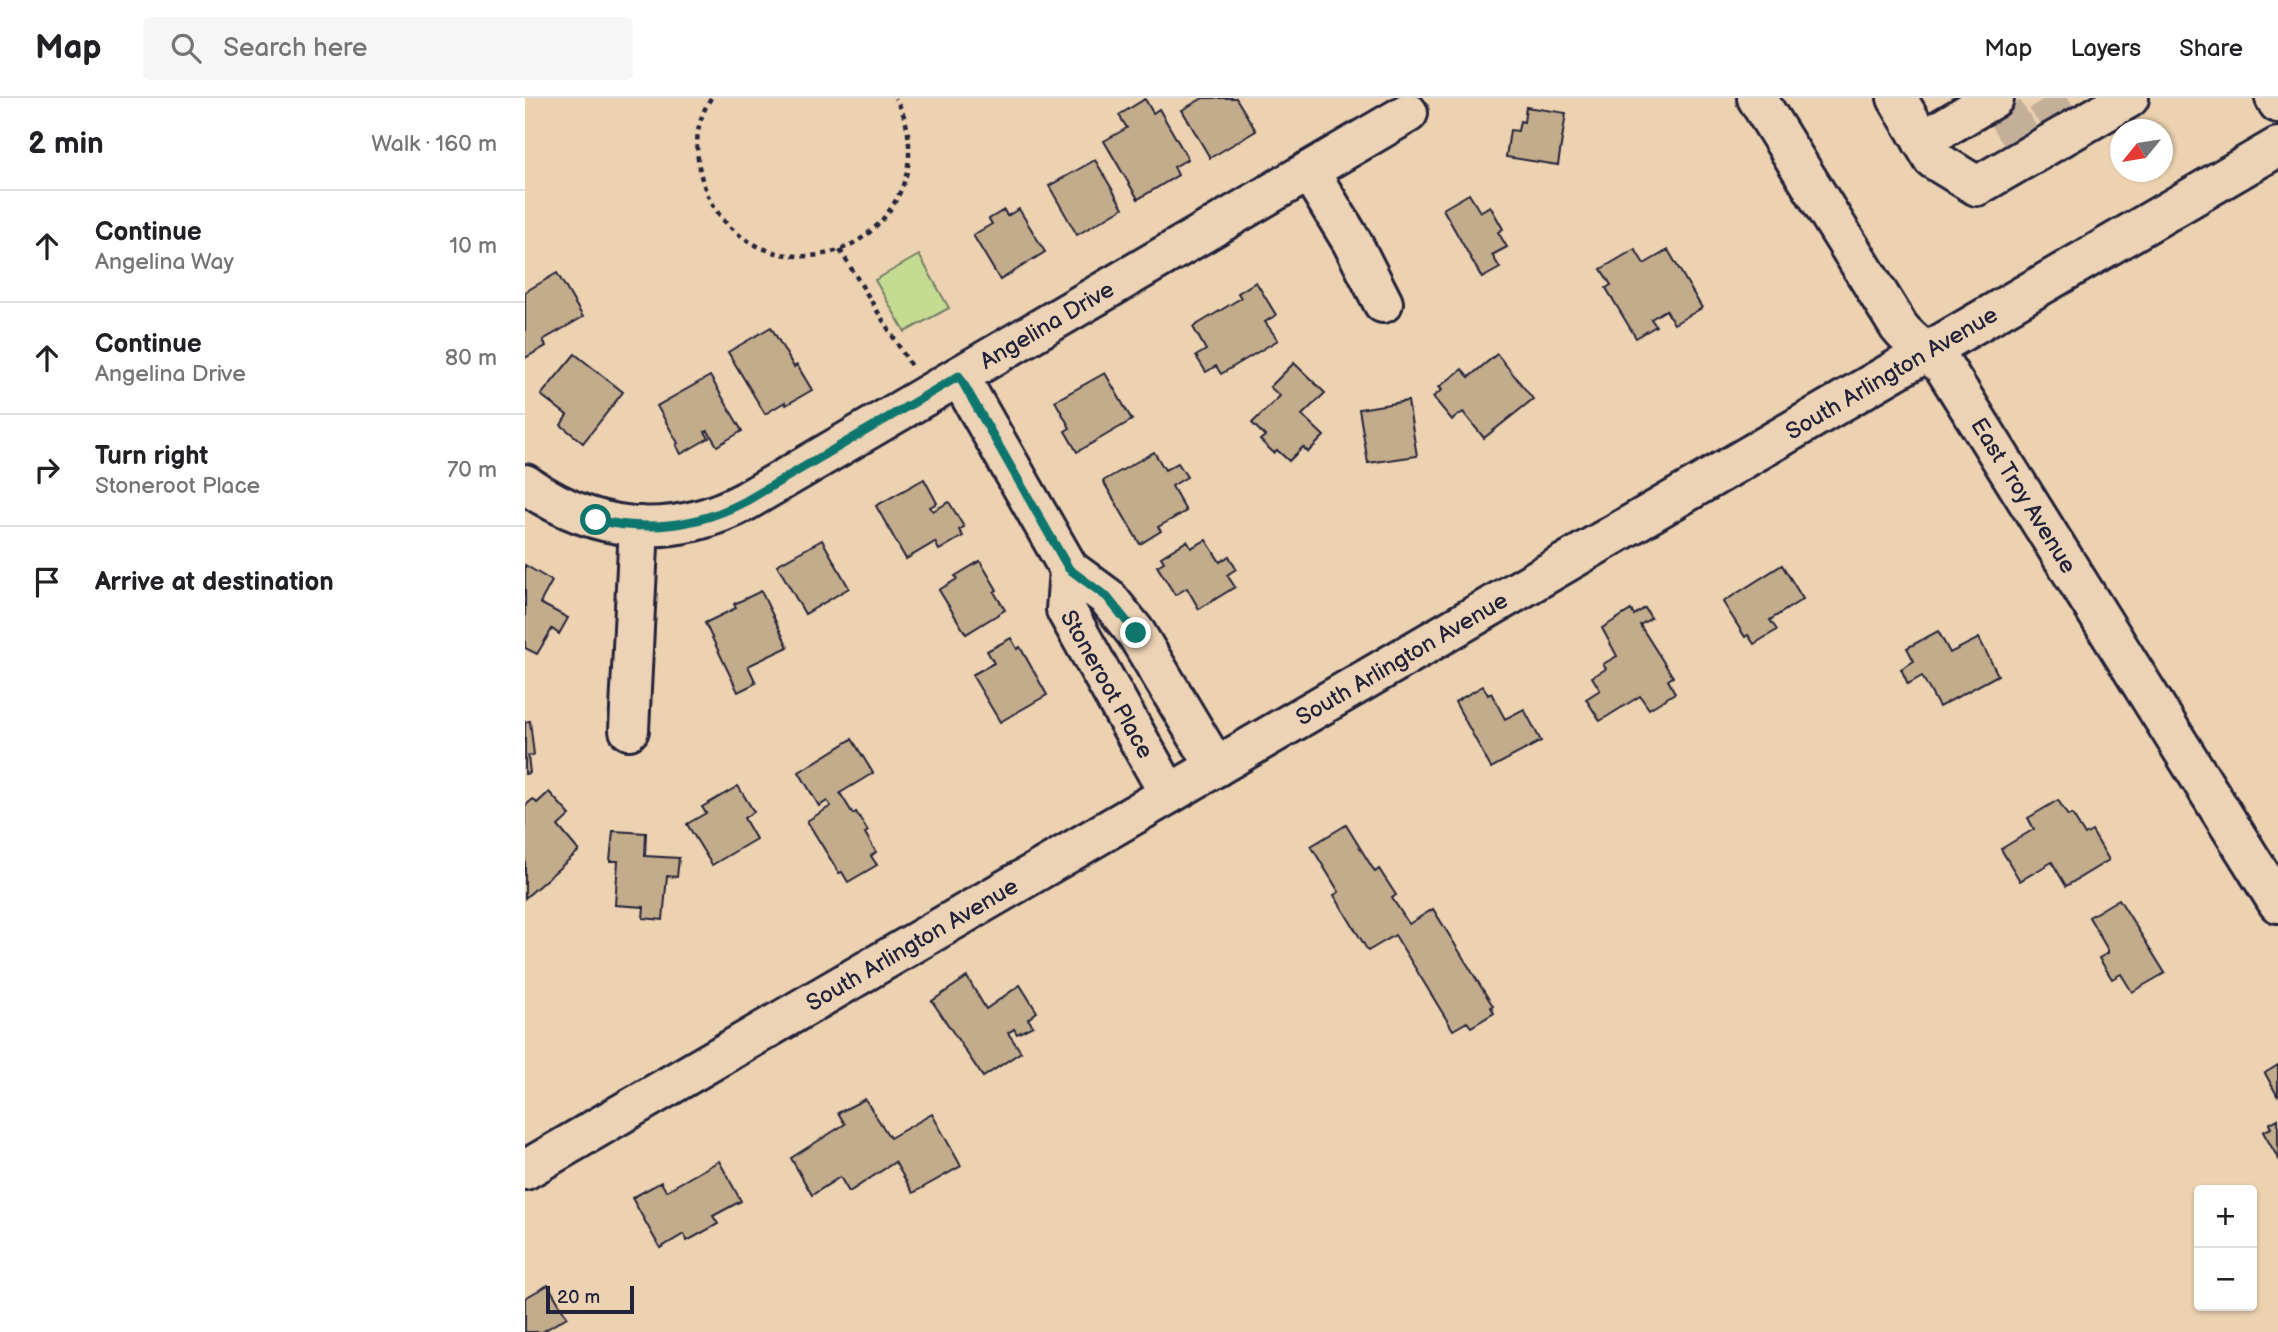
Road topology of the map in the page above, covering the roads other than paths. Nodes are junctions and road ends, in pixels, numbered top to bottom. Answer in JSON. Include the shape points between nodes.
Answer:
{"nodes":[{"id":1,"x":1757,"y":98,"type":"edge"},
{"id":2,"x":1897,"y":98,"type":"edge"},
{"id":3,"x":2275,"y":98,"type":"edge"},
{"id":4,"x":2110,"y":103,"type":"edge"},
{"id":5,"x":2278,"y":103,"type":"edge"},
{"id":6,"x":1408,"y":113,"type":"dead end"},
{"id":7,"x":2010,"y":120,"type":"edge"},
{"id":8,"x":1922,"y":141,"type":"junction"},
{"id":9,"x":2278,"y":147,"type":"edge"},
{"id":10,"x":1309,"y":171,"type":"junction"},
{"id":11,"x":1383,"y":303,"type":"dead end"},
{"id":12,"x":1925,"y":352,"type":"junction"},
{"id":13,"x":943,"y":385,"type":"junction"},
{"id":14,"x":525,"y":484,"type":"edge"},
{"id":15,"x":639,"y":526,"type":"junction"},
{"id":16,"x":1069,"y":569,"type":"junction"},
{"id":17,"x":629,"y":730,"type":"dead end"},
{"id":18,"x":1216,"y":766,"type":"junction"},
{"id":19,"x":1169,"y":794,"type":"junction"},
{"id":20,"x":2278,"y":903,"type":"edge"},
{"id":21,"x":525,"y":1170,"type":"edge"}],
"edges":[{"from":1,"to":12,"type":"street","name":"East Troy Avenue","via":[[1899,327]]},
{"from":2,"to":8,"type":"street"},
{"from":3,"to":5,"type":"street"},
{"from":4,"to":7,"type":"street","via":[[2063,125]]},
{"from":6,"to":10,"type":"street","name":"Angelina Drive"},
{"from":7,"to":8,"type":"street"},
{"from":7,"to":8,"type":"street","via":[[1977,186],[1933,159]]},
{"from":9,"to":12,"type":"street","name":"South Arlington Avenue"},
{"from":10,"to":11,"type":"street"},
{"from":10,"to":13,"type":"street","name":"Angelina Drive"},
{"from":12,"to":18,"type":"street","name":"South Arlington Avenue"},
{"from":12,"to":20,"type":"street","name":"East Troy Avenue","via":[[1944,367]]},
{"from":13,"to":15,"type":"street","name":"Angelina Drive","via":[[736,506],[692,522]]},
{"from":13,"to":16,"type":"street","name":"Stoneroot Place"},
{"from":14,"to":15,"type":"street","name":"Angelina Drive","via":[[574,513]]},
{"from":15,"to":17,"type":"street"},
{"from":16,"to":18,"type":"street","name":"Stoneroot Place","via":[[1107,597],[1136,633]]},
{"from":16,"to":19,"type":"street","name":"Stoneroot Place","via":[[1066,610]]},
{"from":18,"to":19,"type":"street","name":"South Arlington Avenue"},
{"from":19,"to":21,"type":"street","name":"South Arlington Avenue"}]}
